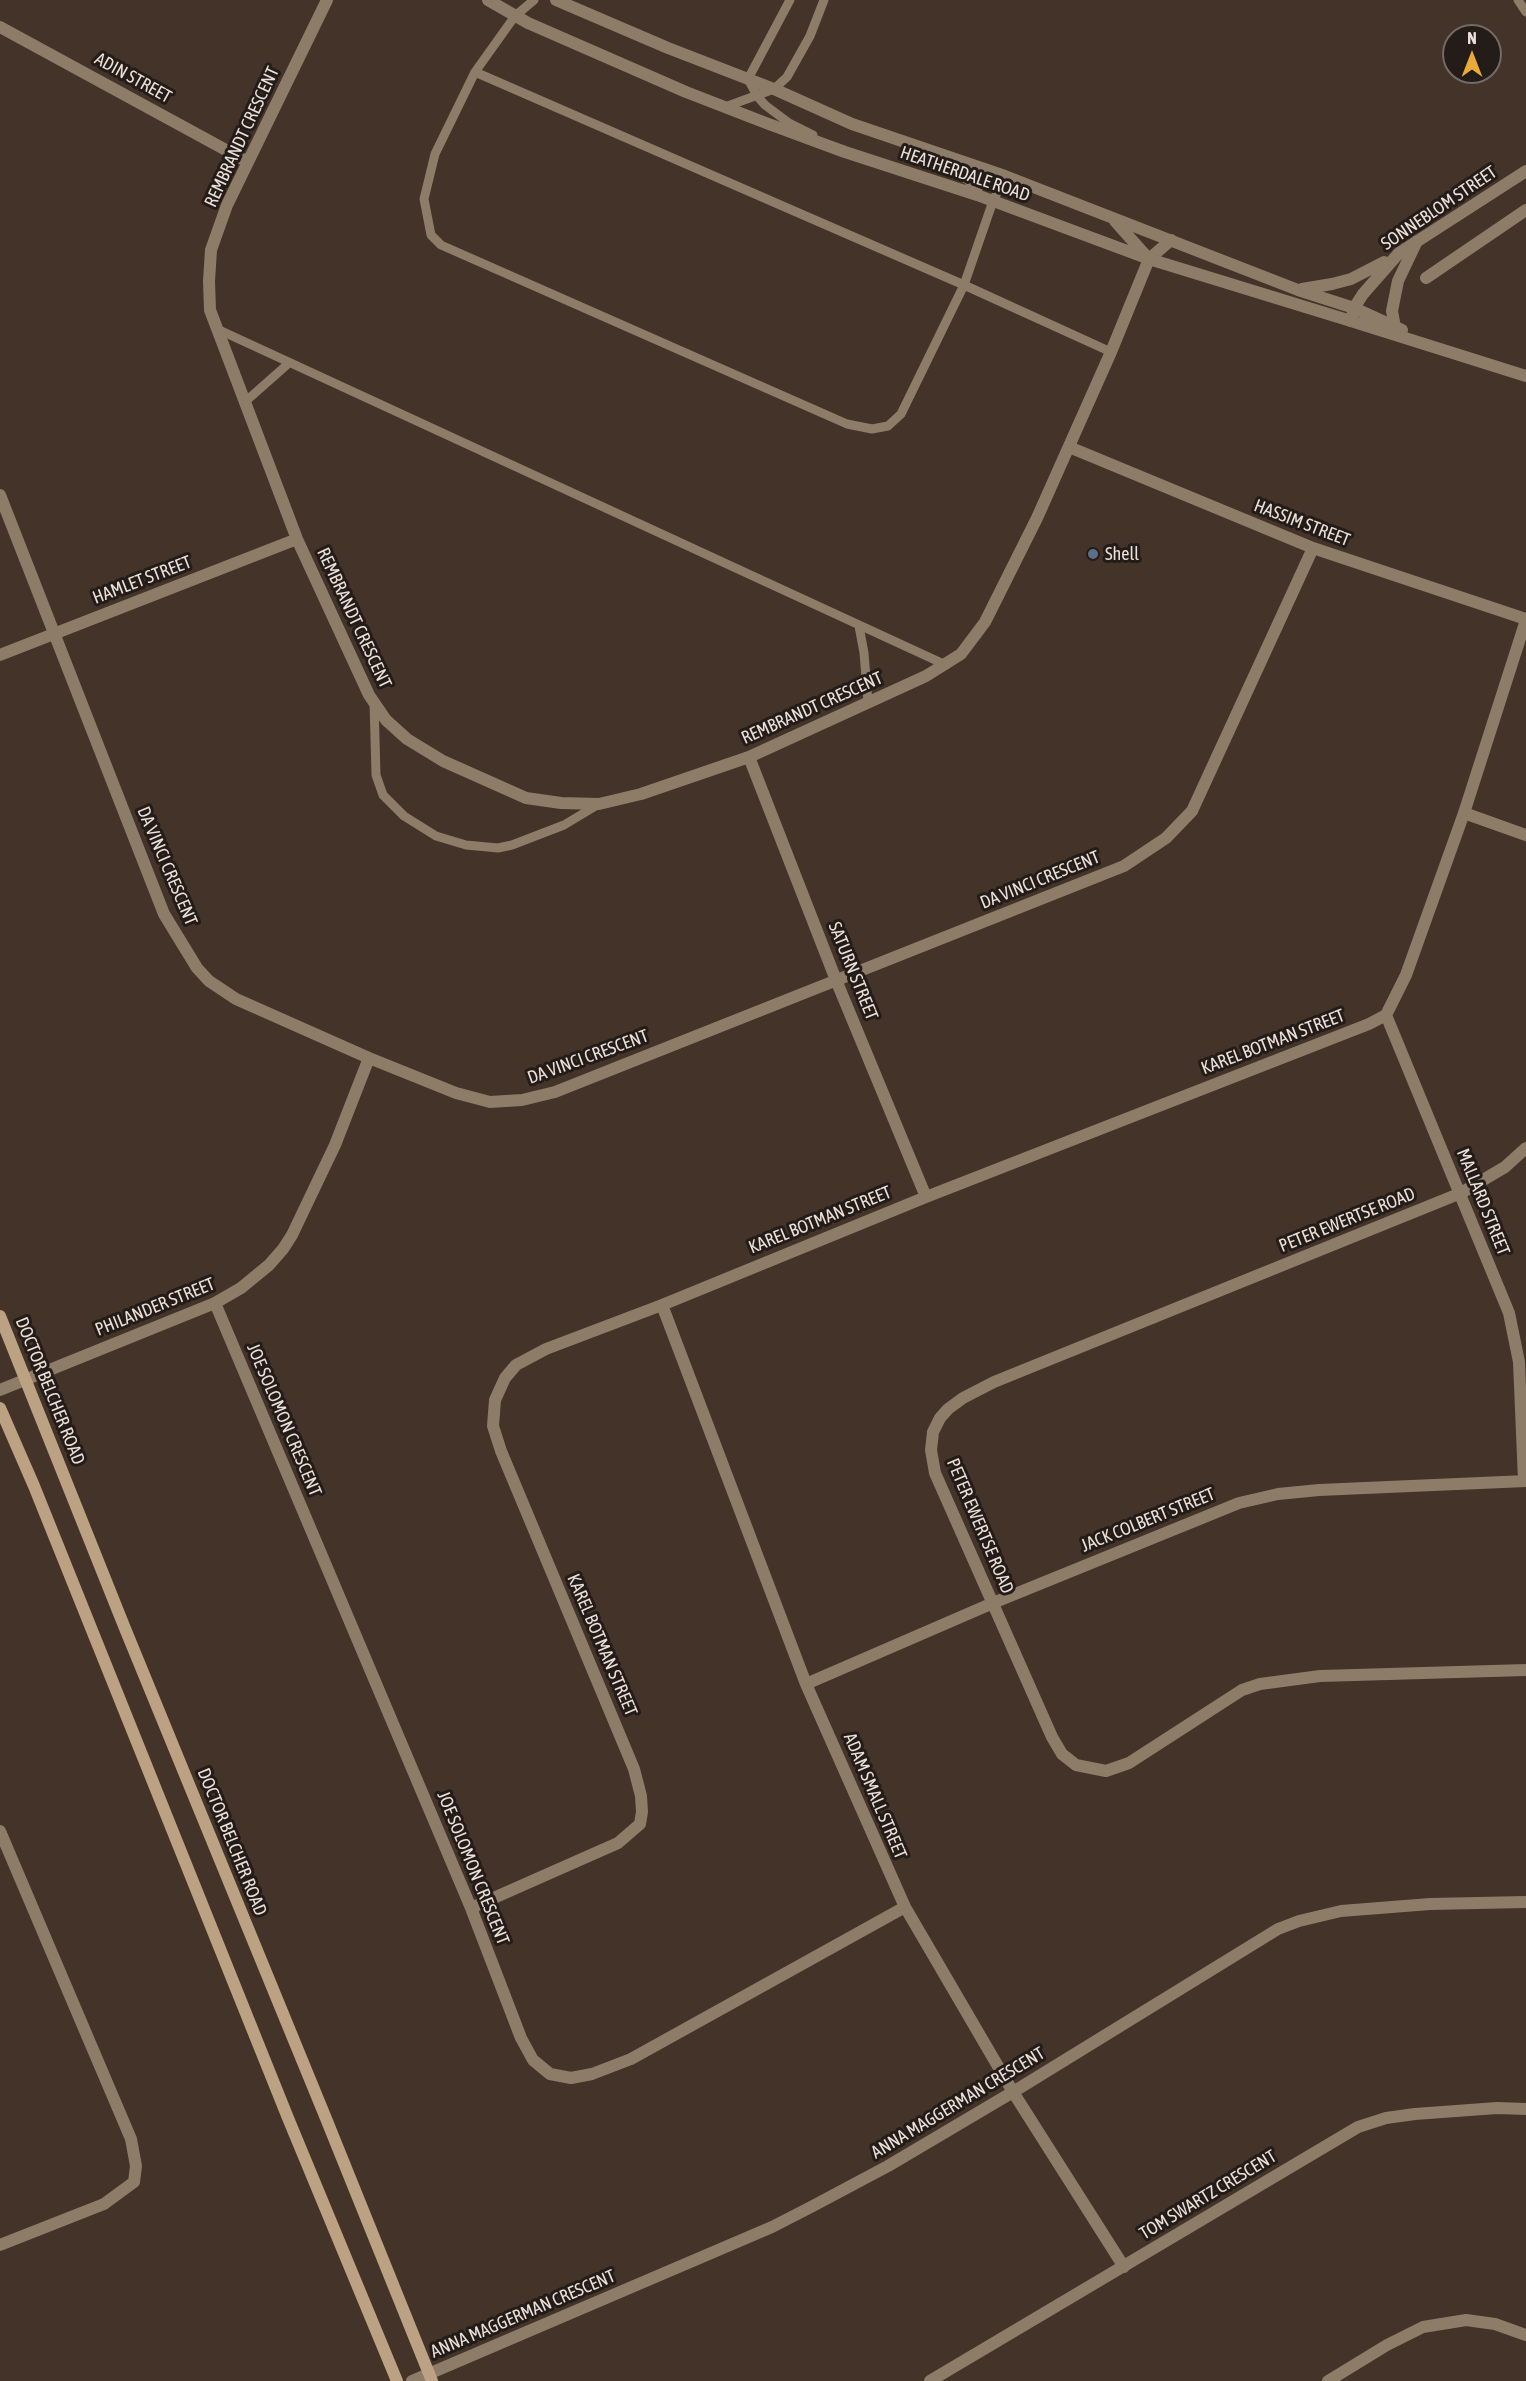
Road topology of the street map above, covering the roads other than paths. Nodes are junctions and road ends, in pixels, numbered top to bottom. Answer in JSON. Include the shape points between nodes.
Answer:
{"nodes":[{"id":1,"x":327,"y":0,"type":"edge"},
{"id":2,"x":488,"y":0,"type":"edge"},
{"id":3,"x":534,"y":0,"type":"edge"},
{"id":4,"x":556,"y":0,"type":"edge"},
{"id":5,"x":790,"y":0,"type":"edge"},
{"id":6,"x":824,"y":0,"type":"edge"},
{"id":7,"x":1518,"y":0,"type":"edge"},
{"id":8,"x":499,"y":4,"type":"edge"},
{"id":9,"x":1526,"y":12,"type":"edge"},
{"id":10,"x":515,"y":16,"type":"junction"},
{"id":11,"x":0,"y":27,"type":"edge"},
{"id":12,"x":475,"y":72,"type":"junction"},
{"id":13,"x":748,"y":78,"type":"junction"},
{"id":14,"x":774,"y":89,"type":"junction"},
{"id":15,"x":756,"y":96,"type":"junction"},
{"id":16,"x":725,"y":107,"type":"junction"},
{"id":17,"x":907,"y":142,"type":"junction"},
{"id":18,"x":846,"y":152,"type":"junction"},
{"id":19,"x":248,"y":162,"type":"junction"},
{"id":20,"x":1526,"y":171,"type":"edge"},
{"id":21,"x":1005,"y":176,"type":"junction"},
{"id":22,"x":977,"y":195,"type":"junction"},
{"id":23,"x":993,"y":201,"type":"junction"},
{"id":24,"x":1526,"y":210,"type":"edge"},
{"id":25,"x":1109,"y":216,"type":"junction"},
{"id":26,"x":1171,"y":240,"type":"junction"},
{"id":27,"x":1417,"y":240,"type":"junction"},
{"id":28,"x":1399,"y":252,"type":"junction"},
{"id":29,"x":1149,"y":259,"type":"junction"},
{"id":30,"x":1426,"y":278,"type":"dead end"},
{"id":31,"x":964,"y":285,"type":"junction"},
{"id":32,"x":1298,"y":290,"type":"junction"},
{"id":33,"x":1354,"y":308,"type":"junction"},
{"id":34,"x":1351,"y":321,"type":"junction"},
{"id":35,"x":1395,"y":327,"type":"junction"},
{"id":36,"x":217,"y":329,"type":"junction"},
{"id":37,"x":1443,"y":349,"type":"junction"},
{"id":38,"x":1111,"y":352,"type":"junction"},
{"id":39,"x":289,"y":363,"type":"junction"},
{"id":40,"x":1526,"y":376,"type":"edge"},
{"id":41,"x":246,"y":401,"type":"junction"},
{"id":42,"x":1069,"y":447,"type":"junction"},
{"id":43,"x":0,"y":495,"type":"edge"},
{"id":44,"x":297,"y":538,"type":"junction"},
{"id":45,"x":1313,"y":548,"type":"junction"},
{"id":46,"x":1526,"y":620,"type":"edge"},
{"id":47,"x":859,"y":626,"type":"junction"},
{"id":48,"x":54,"y":633,"type":"junction"},
{"id":49,"x":0,"y":655,"type":"edge"},
{"id":50,"x":946,"y":665,"type":"junction"},
{"id":51,"x":374,"y":702,"type":"junction"},
{"id":52,"x":868,"y":702,"type":"junction"},
{"id":53,"x":749,"y":757,"type":"junction"},
{"id":54,"x":599,"y":804,"type":"junction"},
{"id":55,"x":1464,"y":813,"type":"junction"},
{"id":56,"x":1526,"y":835,"type":"edge"},
{"id":57,"x":836,"y":980,"type":"junction"},
{"id":58,"x":1386,"y":1015,"type":"junction"},
{"id":59,"x":369,"y":1058,"type":"junction"},
{"id":60,"x":1526,"y":1148,"type":"edge"},
{"id":61,"x":1461,"y":1193,"type":"junction"},
{"id":62,"x":926,"y":1197,"type":"junction"},
{"id":63,"x":216,"y":1303,"type":"junction"},
{"id":64,"x":662,"y":1305,"type":"junction"},
{"id":65,"x":0,"y":1316,"type":"edge"},
{"id":66,"x":25,"y":1378,"type":"junction"},
{"id":67,"x":0,"y":1390,"type":"edge"},
{"id":68,"x":0,"y":1408,"type":"edge"},
{"id":69,"x":1525,"y":1481,"type":"edge"},
{"id":70,"x":993,"y":1604,"type":"junction"},
{"id":71,"x":1526,"y":1670,"type":"edge"},
{"id":72,"x":806,"y":1684,"type":"junction"},
{"id":73,"x":0,"y":1831,"type":"edge"},
{"id":74,"x":1526,"y":1902,"type":"edge"},
{"id":75,"x":905,"y":1907,"type":"junction"},
{"id":76,"x":471,"y":1908,"type":"junction"},
{"id":77,"x":1014,"y":2092,"type":"junction"},
{"id":78,"x":1526,"y":2109,"type":"edge"},
{"id":79,"x":0,"y":2245,"type":"edge"},
{"id":80,"x":1124,"y":2267,"type":"junction"},
{"id":81,"x":1526,"y":2335,"type":"edge"},
{"id":82,"x":430,"y":2377,"type":"edge"},
{"id":83,"x":397,"y":2381,"type":"edge"},
{"id":84,"x":412,"y":2381,"type":"edge"},
{"id":85,"x":930,"y":2381,"type":"edge"},
{"id":86,"x":1328,"y":2381,"type":"edge"}],
"edges":[{"from":1,"to":19,"type":"street","name":"REMBRANDT CRESCENT"},
{"from":2,"to":8,"type":"street","name":"HEATHERDALE ROAD"},
{"from":3,"to":10,"type":"lane"},
{"from":4,"to":13,"type":"street","name":"HEATHERDALE ROAD"},
{"from":5,"to":13,"type":"lane"},
{"from":6,"to":14,"type":"lane","via":[[794,67]]},
{"from":7,"to":9,"type":"lane"},
{"from":8,"to":10,"type":"street","name":"HEATHERDALE ROAD"},
{"from":10,"to":12,"type":"lane"},
{"from":10,"to":16,"type":"street","name":"HEATHERDALE ROAD"},
{"from":11,"to":19,"type":"street","name":"ADIN STREET"},
{"from":12,"to":31,"type":"lane"},
{"from":12,"to":31,"type":"lane","via":[[435,154],[424,199],[431,235],[441,245],[847,424],[872,429],[888,426],[902,414]]},
{"from":13,"to":14,"type":"street","name":"HEATHERDALE ROAD"},
{"from":13,"to":15,"type":"lane"},
{"from":14,"to":15,"type":"lane"},
{"from":14,"to":17,"type":"street","name":"HEATHERDALE ROAD"},
{"from":15,"to":16,"type":"lane"},
{"from":15,"to":18,"type":"lane","via":[[782,118]]},
{"from":16,"to":18,"type":"street","name":"HEATHERDALE ROAD"},
{"from":17,"to":21,"type":"street","name":"HEATHERDALE ROAD"},
{"from":17,"to":22,"type":"street","via":[[969,179]]},
{"from":18,"to":22,"type":"street","name":"HEATHERDALE ROAD"},
{"from":19,"to":36,"type":"street","name":"REMBRANDT CRESCENT","via":[[227,205],[212,250],[210,310]]},
{"from":20,"to":27,"type":"street","name":"SONNEBLOM STREET"},
{"from":21,"to":23,"type":"lane"},
{"from":21,"to":25,"type":"street","name":"HEATHERDALE ROAD"},
{"from":22,"to":23,"type":"street","name":"HEATHERDALE ROAD"},
{"from":23,"to":29,"type":"street","name":"HEATHERDALE ROAD"},
{"from":23,"to":31,"type":"lane"},
{"from":24,"to":30,"type":"street"},
{"from":25,"to":26,"type":"street","name":"HEATHERDALE ROAD"},
{"from":25,"to":29,"type":"street"},
{"from":26,"to":29,"type":"street"},
{"from":26,"to":32,"type":"street","name":"HEATHERDALE ROAD"},
{"from":27,"to":28,"type":"street","name":"SONNEBLOM STREET"},
{"from":27,"to":35,"type":"street","via":[[1398,281],[1392,311]]},
{"from":28,"to":32,"type":"street","via":[[1351,279]]},
{"from":28,"to":33,"type":"street","name":"SONNEBLOM STREET"},
{"from":29,"to":34,"type":"street","name":"HEATHERDALE ROAD"},
{"from":29,"to":38,"type":"street","name":"REMBRANDT CRESCENT"},
{"from":31,"to":38,"type":"lane"},
{"from":32,"to":33,"type":"street","name":"HEATHERDALE ROAD"},
{"from":33,"to":34,"type":"street"},
{"from":33,"to":35,"type":"street","name":"HEATHERDALE ROAD"},
{"from":34,"to":37,"type":"street","name":"HEATHERDALE ROAD"},
{"from":35,"to":37,"type":"street","name":"HEATHERDALE ROAD"},
{"from":36,"to":39,"type":"lane"},
{"from":36,"to":41,"type":"street","name":"REMBRANDT CRESCENT"},
{"from":37,"to":40,"type":"street","name":"HEATHERDALE ROAD"},
{"from":38,"to":42,"type":"street","name":"REMBRANDT CRESCENT"},
{"from":39,"to":41,"type":"lane"},
{"from":39,"to":47,"type":"lane"},
{"from":41,"to":44,"type":"street","name":"REMBRANDT CRESCENT"},
{"from":42,"to":45,"type":"street","name":"HASSIM STREET"},
{"from":42,"to":50,"type":"street","name":"REMBRANDT CRESCENT","via":[[986,622],[961,654]]},
{"from":43,"to":48,"type":"street","name":"DA VINCI CRESCENT"},
{"from":44,"to":48,"type":"street","name":"HAMLET STREET"},
{"from":44,"to":51,"type":"street","name":"REMBRANDT CRESCENT"},
{"from":45,"to":46,"type":"street","name":"HASSIM STREET"},
{"from":45,"to":57,"type":"street","name":"DA VINCI CRESCENT","via":[[1192,811],[1166,838],[1124,866]]},
{"from":46,"to":55,"type":"street"},
{"from":47,"to":50,"type":"lane"},
{"from":47,"to":52,"type":"lane"},
{"from":48,"to":49,"type":"street","name":"HAMLET STREET"},
{"from":48,"to":59,"type":"street","name":"DA VINCI CRESCENT","via":[[164,914],[196,968],[236,999]]},
{"from":50,"to":52,"type":"street","name":"REMBRANDT CRESCENT"},
{"from":51,"to":54,"type":"street","name":"REMBRANDT CRESCENT","via":[[386,720],[407,739],[493,784],[526,798]]},
{"from":51,"to":54,"type":"lane","via":[[376,775],[383,795],[404,816],[436,836],[466,845],[498,848],[564,825]]},
{"from":52,"to":53,"type":"street","name":"REMBRANDT CRESCENT"},
{"from":53,"to":54,"type":"street","name":"REMBRANDT CRESCENT","via":[[641,794]]},
{"from":53,"to":57,"type":"street","name":"SATURN STREET"},
{"from":55,"to":56,"type":"street"},
{"from":55,"to":58,"type":"street","via":[[1406,975]]},
{"from":57,"to":59,"type":"street","name":"DA VINCI CRESCENT","via":[[555,1092],[522,1100],[490,1102],[456,1093]]},
{"from":57,"to":62,"type":"street","name":"SATURN STREET"},
{"from":58,"to":61,"type":"street","name":"MALLARD STREET"},
{"from":58,"to":62,"type":"street","name":"KAREL BOTMAN STREET"},
{"from":59,"to":63,"type":"street","name":"PHILANDER STREET","via":[[335,1145],[283,1249],[241,1288]]},
{"from":60,"to":61,"type":"street","name":"PETER EWERTSE ROAD","via":[[1505,1167]]},
{"from":61,"to":69,"type":"street","name":"MALLARD STREET","via":[[1514,1333]]},
{"from":61,"to":70,"type":"street","name":"PETER EWERTSE ROAD","via":[[994,1382],[948,1408],[933,1432],[935,1473]]},
{"from":62,"to":64,"type":"street","name":"KAREL BOTMAN STREET"},
{"from":63,"to":66,"type":"street","name":"PHILANDER STREET"},
{"from":63,"to":76,"type":"street","name":"JOE SOLOMON CRESCENT"},
{"from":64,"to":72,"type":"street","name":"ADAM SMALL STREET"},
{"from":64,"to":76,"type":"street","name":"KAREL BOTMAN STREET","via":[[546,1349],[516,1365],[495,1400],[493,1426],[634,1769],[641,1796],[640,1824],[597,1854]]},
{"from":65,"to":66,"type":"main road","name":"DOCTOR BELCHER ROAD"},
{"from":66,"to":67,"type":"street","name":"PHILANDER STREET"},
{"from":66,"to":82,"type":"main road","name":"DOCTOR BELCHER ROAD"},
{"from":68,"to":83,"type":"main road"},
{"from":69,"to":70,"type":"street","name":"JACK COLBERT STREET","via":[[1319,1490],[1239,1503]]},
{"from":70,"to":71,"type":"street","name":"PETER EWERTSE ROAD","via":[[1062,1754],[1076,1766],[1106,1771],[1129,1763],[1242,1690],[1260,1684],[1320,1677]]},
{"from":70,"to":72,"type":"street","name":"JACK COLBERT STREET"},
{"from":72,"to":75,"type":"street","name":"ADAM SMALL STREET"},
{"from":73,"to":79,"type":"street","via":[[131,2139],[136,2166],[134,2182],[104,2204]]},
{"from":74,"to":77,"type":"street","name":"ANNA MAGGERMAN CRESCENT","via":[[1341,1911],[1299,1921],[1278,1929]]},
{"from":75,"to":76,"type":"street","name":"JOE SOLOMON CRESCENT","via":[[631,2059],[571,2078],[550,2074],[533,2060]]},
{"from":75,"to":77,"type":"street","name":"ADAM SMALL STREET"},
{"from":77,"to":80,"type":"street","name":"ADAM SMALL STREET"},
{"from":77,"to":82,"type":"street","name":"ANNA MAGGERMAN CRESCENT","via":[[888,2166],[772,2227]]},
{"from":78,"to":80,"type":"street","name":"TOM SWARTZ CRESCENT","via":[[1415,2114],[1358,2127]]},
{"from":80,"to":85,"type":"street","name":"TOM SWARTZ CRESCENT"},
{"from":81,"to":86,"type":"street","via":[[1495,2324],[1467,2320],[1423,2327],[1387,2344]]},
{"from":82,"to":84,"type":"street","name":"ANNA MAGGERMAN CRESCENT"}]}
